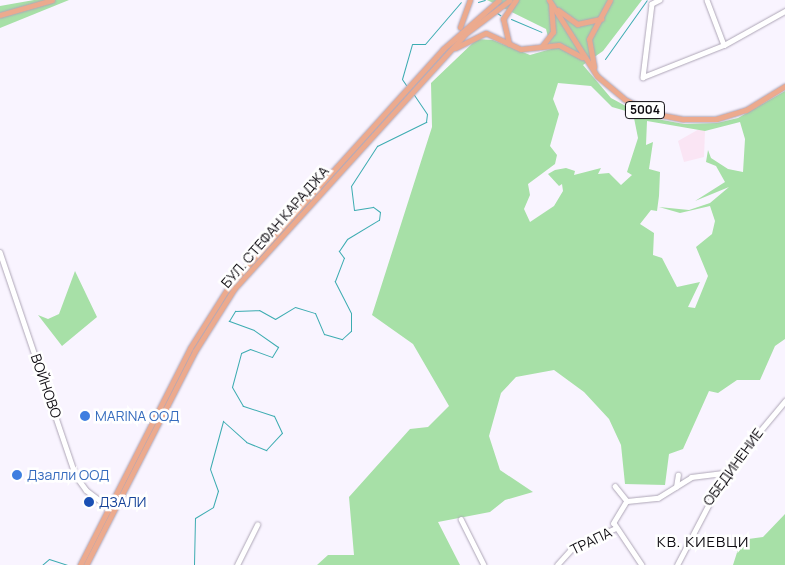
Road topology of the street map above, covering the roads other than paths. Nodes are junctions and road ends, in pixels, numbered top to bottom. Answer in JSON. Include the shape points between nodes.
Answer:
{"nodes":[{"id":1,"x":52,"y":0,"type":"edge"},
{"id":2,"x":470,"y":0,"type":"edge"},
{"id":3,"x":499,"y":0,"type":"edge"},
{"id":4,"x":510,"y":0,"type":"edge"},
{"id":5,"x":516,"y":0,"type":"edge"},
{"id":6,"x":549,"y":0,"type":"edge"},
{"id":7,"x":610,"y":0,"type":"edge"},
{"id":8,"x":660,"y":0,"type":"edge"},
{"id":9,"x":707,"y":0,"type":"edge"},
{"id":10,"x":785,"y":11,"type":"edge"},
{"id":11,"x":0,"y":15,"type":"edge"},
{"id":12,"x":601,"y":18,"type":"junction"},
{"id":13,"x":724,"y":45,"type":"junction"},
{"id":14,"x":511,"y":46,"type":"junction"},
{"id":15,"x":443,"y":49,"type":"junction"},
{"id":16,"x":537,"y":49,"type":"junction"},
{"id":17,"x":447,"y":54,"type":"junction"},
{"id":18,"x":588,"y":62,"type":"junction"},
{"id":19,"x":597,"y":76,"type":"junction"},
{"id":20,"x":785,"y":86,"type":"edge"},
{"id":21,"x":0,"y":252,"type":"edge"},
{"id":22,"x":785,"y":401,"type":"edge"},
{"id":23,"x":725,"y":473,"type":"junction"},
{"id":24,"x":678,"y":475,"type":"dead end"},
{"id":25,"x":616,"y":486,"type":"dead end"},
{"id":26,"x":676,"y":488,"type":"junction"},
{"id":27,"x":626,"y":501,"type":"junction"},
{"id":28,"x":112,"y":509,"type":"junction"},
{"id":29,"x":461,"y":519,"type":"dead end"},
{"id":30,"x":257,"y":525,"type":"dead end"},
{"id":31,"x":616,"y":528,"type":"junction"},
{"id":32,"x":80,"y":565,"type":"edge"},
{"id":33,"x":86,"y":565,"type":"edge"},
{"id":34,"x":237,"y":565,"type":"edge"},
{"id":35,"x":484,"y":565,"type":"edge"},
{"id":36,"x":557,"y":565,"type":"edge"},
{"id":37,"x":642,"y":565,"type":"edge"},
{"id":38,"x":677,"y":565,"type":"edge"}],
"edges":[{"from":1,"to":11,"type":"main road"},
{"from":2,"to":15,"type":"main road","via":[[463,23]]},
{"from":3,"to":15,"type":"main road","name":"БУЛ. СТЕФАН КАРАДЖА"},
{"from":4,"to":17,"type":"main road","name":"БУЛ. СТЕФАН КАРАДЖА","via":[[473,26]]},
{"from":5,"to":14,"type":"main road","via":[[502,22]]},
{"from":6,"to":12,"type":"main road","via":[[574,23]]},
{"from":6,"to":16,"type":"main road","via":[[552,36]]},
{"from":6,"to":18,"type":"main road","number":"5004"},
{"from":7,"to":12,"type":"main road"},
{"from":8,"to":13,"type":"street","via":[[652,4],[643,77]]},
{"from":9,"to":13,"type":"street"},
{"from":10,"to":13,"type":"street"},
{"from":12,"to":19,"type":"main road","via":[[588,44]]},
{"from":14,"to":16,"type":"main road"},
{"from":14,"to":17,"type":"main road","via":[[480,33]]},
{"from":15,"to":28,"type":"main road","name":"БУЛ. СТЕФАН КАРАДЖА","via":[[229,286],[190,348]]},
{"from":16,"to":18,"type":"main road","via":[[563,46]]},
{"from":17,"to":28,"type":"main road","name":"БУЛ. СТЕФАН КАРАДЖА","via":[[229,296],[195,351]]},
{"from":18,"to":19,"type":"main road","number":"5004"},
{"from":19,"to":20,"type":"main road","number":"5004","via":[[634,105],[683,119],[737,114]]},
{"from":21,"to":28,"type":"street","name":"ВОЙНОВО","via":[[76,476]]},
{"from":22,"to":23,"type":"street","name":"ОБЕДИНЕНИЕ"},
{"from":23,"to":26,"type":"street","via":[[691,477]]},
{"from":23,"to":38,"type":"street","name":"ОБЕДИНЕНИЕ"},
{"from":24,"to":26,"type":"street"},
{"from":25,"to":27,"type":"street"},
{"from":26,"to":27,"type":"street","via":[[658,498]]},
{"from":27,"to":31,"type":"street","via":[[614,517]]},
{"from":28,"to":32,"type":"main road","name":"БУЛ. СТЕФАН КАРАДЖА"},
{"from":28,"to":33,"type":"main road","name":"БУЛ. СТЕФАН КАРАДЖА"},
{"from":29,"to":35,"type":"street"},
{"from":30,"to":34,"type":"street"},
{"from":31,"to":36,"type":"street","name":"ТРАПА","via":[[573,547]]},
{"from":31,"to":37,"type":"street","name":"ТРАПА"}]}
